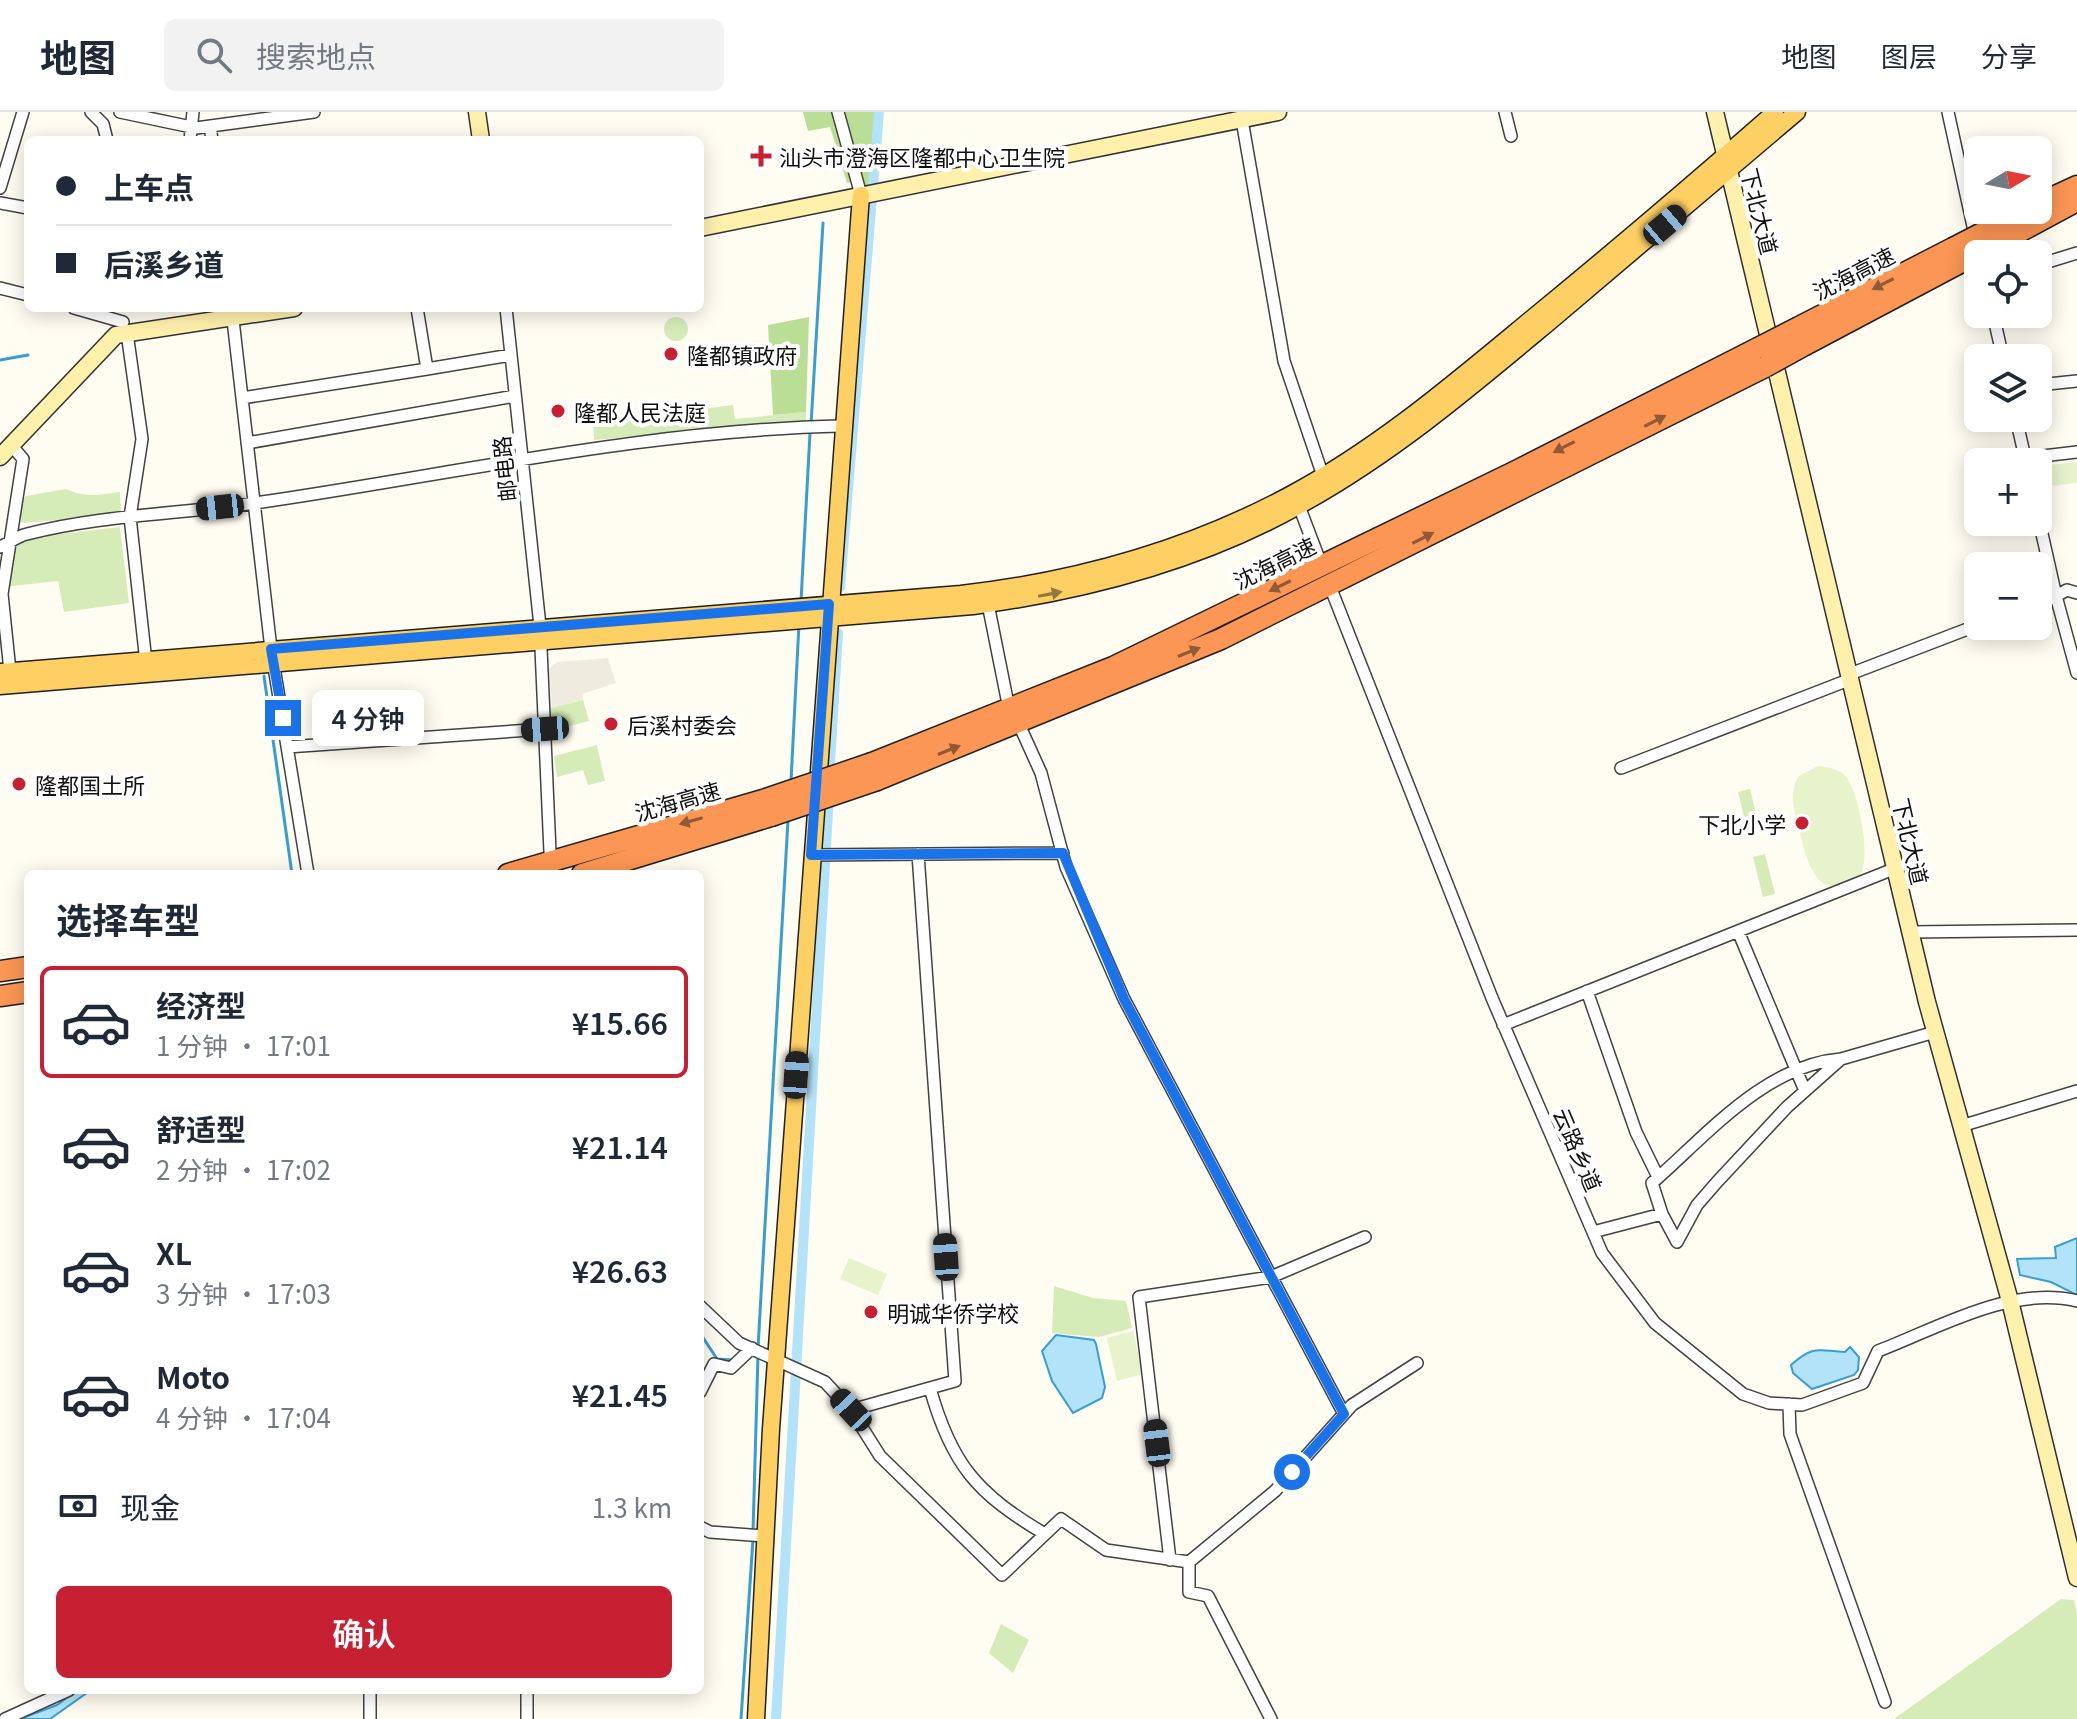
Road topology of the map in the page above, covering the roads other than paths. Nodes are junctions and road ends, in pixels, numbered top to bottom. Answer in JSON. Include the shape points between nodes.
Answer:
{"nodes":[{"id":1,"x":23,"y":112,"type":"edge"},
{"id":2,"x":91,"y":112,"type":"edge"},
{"id":3,"x":120,"y":112,"type":"edge"},
{"id":4,"x":193,"y":112,"type":"edge"},
{"id":5,"x":314,"y":112,"type":"edge"},
{"id":6,"x":477,"y":112,"type":"edge"},
{"id":7,"x":838,"y":112,"type":"edge"},
{"id":8,"x":1278,"y":112,"type":"edge"},
{"id":9,"x":1505,"y":112,"type":"edge"},
{"id":10,"x":1715,"y":112,"type":"edge"},
{"id":11,"x":1775,"y":112,"type":"edge"},
{"id":12,"x":1797,"y":112,"type":"edge"},
{"id":13,"x":1948,"y":112,"type":"edge"},
{"id":14,"x":1242,"y":120,"type":"junction"},
{"id":15,"x":210,"y":126,"type":"junction"},
{"id":16,"x":191,"y":127,"type":"junction"},
{"id":17,"x":106,"y":136,"type":"edge"},
{"id":18,"x":190,"y":136,"type":"edge"},
{"id":19,"x":211,"y":136,"type":"edge"},
{"id":20,"x":480,"y":136,"type":"edge"},
{"id":21,"x":1511,"y":136,"type":"dead end"},
{"id":22,"x":1726,"y":164,"type":"junction"},
{"id":23,"x":2077,"y":186,"type":"edge"},
{"id":24,"x":0,"y":188,"type":"edge"},
{"id":25,"x":861,"y":195,"type":"junction"},
{"id":26,"x":2052,"y":198,"type":"edge"},
{"id":27,"x":2077,"y":201,"type":"edge"},
{"id":28,"x":0,"y":203,"type":"edge"},
{"id":29,"x":24,"y":207,"type":"edge"},
{"id":30,"x":2012,"y":224,"type":"edge"},
{"id":31,"x":704,"y":227,"type":"edge"},
{"id":32,"x":2007,"y":229,"type":"junction"},
{"id":33,"x":1976,"y":240,"type":"edge"},
{"id":34,"x":2077,"y":253,"type":"edge"},
{"id":35,"x":2052,"y":261,"type":"edge"},
{"id":36,"x":0,"y":288,"type":"edge"},
{"id":37,"x":24,"y":294,"type":"edge"},
{"id":38,"x":83,"y":312,"type":"edge"},
{"id":39,"x":129,"y":312,"type":"edge"},
{"id":40,"x":418,"y":312,"type":"edge"},
{"id":41,"x":506,"y":312,"type":"edge"},
{"id":42,"x":237,"y":315,"type":"edge"},
{"id":43,"x":122,"y":330,"type":"junction"},
{"id":44,"x":511,"y":355,"type":"junction"},
{"id":45,"x":427,"y":369,"type":"junction"},
{"id":46,"x":2077,"y":381,"type":"edge"},
{"id":47,"x":2052,"y":384,"type":"edge"},
{"id":48,"x":515,"y":396,"type":"junction"},
{"id":49,"x":242,"y":398,"type":"junction"},
{"id":50,"x":842,"y":426,"type":"junction"},
{"id":51,"x":247,"y":443,"type":"junction"},
{"id":52,"x":6,"y":451,"type":"edge"},
{"id":53,"x":2077,"y":452,"type":"edge"},
{"id":54,"x":2052,"y":456,"type":"edge"},
{"id":55,"x":522,"y":459,"type":"junction"},
{"id":56,"x":1323,"y":476,"type":"junction"},
{"id":57,"x":254,"y":503,"type":"junction"},
{"id":58,"x":1299,"y":506,"type":"junction"},
{"id":59,"x":130,"y":517,"type":"junction"},
{"id":60,"x":2042,"y":536,"type":"edge"},
{"id":61,"x":4,"y":545,"type":"edge"},
{"id":62,"x":1318,"y":556,"type":"dead end"},
{"id":63,"x":2077,"y":593,"type":"edge"},
{"id":64,"x":1333,"y":594,"type":"dead end"},
{"id":65,"x":2056,"y":596,"type":"junction"},
{"id":66,"x":2052,"y":598,"type":"edge"},
{"id":67,"x":988,"y":604,"type":"junction"},
{"id":68,"x":828,"y":610,"type":"junction"},
{"id":69,"x":1964,"y":631,"type":"edge"},
{"id":70,"x":540,"y":633,"type":"junction"},
{"id":71,"x":272,"y":655,"type":"junction"},
{"id":72,"x":146,"y":662,"type":"junction"},
{"id":73,"x":5,"y":672,"type":"edge"},
{"id":74,"x":2077,"y":673,"type":"edge"},
{"id":75,"x":1850,"y":676,"type":"junction"},
{"id":76,"x":0,"y":686,"type":"edge"},
{"id":77,"x":1007,"y":699,"type":"dead end"},
{"id":78,"x":545,"y":729,"type":"junction"},
{"id":79,"x":1022,"y":731,"type":"dead end"},
{"id":80,"x":287,"y":747,"type":"junction"},
{"id":81,"x":1621,"y":768,"type":"dead end"},
{"id":82,"x":768,"y":808,"type":"junction"},
{"id":83,"x":550,"y":852,"type":"dead end"},
{"id":84,"x":1063,"y":853,"type":"junction"},
{"id":85,"x":918,"y":854,"type":"junction"},
{"id":86,"x":812,"y":855,"type":"junction"},
{"id":87,"x":1896,"y":868,"type":"junction"},
{"id":88,"x":307,"y":870,"type":"edge"},
{"id":89,"x":524,"y":870,"type":"edge"},
{"id":90,"x":593,"y":870,"type":"edge"},
{"id":91,"x":2077,"y":930,"type":"edge"},
{"id":92,"x":1738,"y":931,"type":"junction"},
{"id":93,"x":1911,"y":932,"type":"junction"},
{"id":94,"x":24,"y":968,"type":"edge"},
{"id":95,"x":0,"y":971,"type":"edge"},
{"id":96,"x":1587,"y":991,"type":"junction"},
{"id":97,"x":24,"y":993,"type":"edge"},
{"id":98,"x":0,"y":996,"type":"edge"},
{"id":99,"x":1503,"y":1025,"type":"junction"},
{"id":100,"x":1935,"y":1032,"type":"junction"},
{"id":101,"x":1841,"y":1059,"type":"junction"},
{"id":102,"x":1795,"y":1068,"type":"junction"},
{"id":103,"x":1805,"y":1091,"type":"junction"},
{"id":104,"x":2077,"y":1091,"type":"edge"},
{"id":105,"x":1961,"y":1126,"type":"junction"},
{"id":106,"x":1658,"y":1177,"type":"junction"},
{"id":107,"x":1662,"y":1214,"type":"junction"},
{"id":108,"x":1593,"y":1232,"type":"junction"},
{"id":109,"x":1365,"y":1237,"type":"dead end"},
{"id":110,"x":1271,"y":1277,"type":"junction"},
{"id":111,"x":2010,"y":1301,"type":"junction"},
{"id":112,"x":2077,"y":1301,"type":"edge"},
{"id":113,"x":704,"y":1310,"type":"edge"},
{"id":114,"x":764,"y":1353,"type":"junction"},
{"id":115,"x":1417,"y":1363,"type":"dead end"},
{"id":116,"x":704,"y":1384,"type":"edge"},
{"id":117,"x":930,"y":1388,"type":"junction"},
{"id":118,"x":1789,"y":1404,"type":"junction"},
{"id":119,"x":851,"y":1410,"type":"junction"},
{"id":120,"x":1344,"y":1414,"type":"junction"},
{"id":121,"x":704,"y":1529,"type":"edge"},
{"id":122,"x":1045,"y":1534,"type":"junction"},
{"id":123,"x":757,"y":1535,"type":"junction"},
{"id":124,"x":1170,"y":1560,"type":"junction"},
{"id":125,"x":1189,"y":1562,"type":"junction"},
{"id":126,"x":2077,"y":1578,"type":"edge"},
{"id":127,"x":60,"y":1694,"type":"edge"},
{"id":128,"x":370,"y":1694,"type":"edge"},
{"id":129,"x":527,"y":1694,"type":"edge"},
{"id":130,"x":1885,"y":1702,"type":"dead end"},
{"id":131,"x":5,"y":1719,"type":"edge"},
{"id":132,"x":370,"y":1719,"type":"edge"},
{"id":133,"x":527,"y":1719,"type":"edge"},
{"id":134,"x":756,"y":1719,"type":"edge"},
{"id":135,"x":1271,"y":1719,"type":"edge"}],
"edges":[{"from":1,"to":24,"type":"street"},
{"from":2,"to":17,"type":"street"},
{"from":3,"to":16,"type":"street"},
{"from":4,"to":16,"type":"street"},
{"from":5,"to":15,"type":"street"},
{"from":6,"to":20,"type":"street"},
{"from":7,"to":25,"type":"street"},
{"from":8,"to":14,"type":"street"},
{"from":9,"to":21,"type":"street"},
{"from":10,"to":22,"type":"street","name":"下北大道"},
{"from":11,"to":22,"type":"main road"},
{"from":12,"to":22,"type":"main road"},
{"from":13,"to":33,"type":"street"},
{"from":14,"to":25,"type":"street"},
{"from":14,"to":56,"type":"street","via":[[1284,361]]},
{"from":15,"to":16,"type":"street"},
{"from":15,"to":19,"type":"street"},
{"from":16,"to":18,"type":"street"},
{"from":22,"to":56,"type":"main road","via":[[1451,387]]},
{"from":22,"to":58,"type":"main road","via":[[1404,440]]},
{"from":22,"to":75,"type":"street","name":"下北大道"},
{"from":23,"to":26,"type":"highway"},
{"from":25,"to":31,"type":"street"},
{"from":25,"to":50,"type":"main road"},
{"from":27,"to":32,"type":"highway","name":"沈海高速"},
{"from":28,"to":29,"type":"street"},
{"from":30,"to":32,"type":"highway","name":"沈海高速"},
{"from":32,"to":82,"type":"highway","name":"沈海高速","bridge":true,"via":[[1761,357],[1113,667],[874,772]]},
{"from":34,"to":35,"type":"street"},
{"from":36,"to":37,"type":"street"},
{"from":38,"to":43,"type":"street"},
{"from":39,"to":43,"type":"street"},
{"from":40,"to":45,"type":"street"},
{"from":41,"to":44,"type":"street","name":"邮电路"},
{"from":42,"to":43,"type":"street"},
{"from":42,"to":49,"type":"street"},
{"from":43,"to":52,"type":"street"},
{"from":43,"to":59,"type":"street","via":[[142,439]]},
{"from":44,"to":45,"type":"street"},
{"from":44,"to":48,"type":"street","name":"邮电路"},
{"from":45,"to":49,"type":"street"},
{"from":46,"to":47,"type":"street"},
{"from":48,"to":51,"type":"street"},
{"from":48,"to":55,"type":"street","name":"邮电路"},
{"from":49,"to":51,"type":"street"},
{"from":50,"to":55,"type":"street","via":[[686,438]]},
{"from":50,"to":68,"type":"main road"},
{"from":51,"to":57,"type":"street"},
{"from":52,"to":61,"type":"street","via":[[23,459]]},
{"from":53,"to":54,"type":"street"},
{"from":55,"to":57,"type":"street"},
{"from":55,"to":70,"type":"street","name":"邮电路"},
{"from":56,"to":68,"type":"main road","via":[[1230,523],[1122,563],[993,590]]},
{"from":57,"to":59,"type":"street"},
{"from":57,"to":71,"type":"street"},
{"from":58,"to":62,"type":"street"},
{"from":67,"to":58,"type":"main road","one_way":true,"via":[[1064,592],[1184,557]]},
{"from":59,"to":61,"type":"street","via":[[24,534]]},
{"from":59,"to":72,"type":"street"},
{"from":60,"to":65,"type":"street"},
{"from":61,"to":73,"type":"street"},
{"from":63,"to":65,"type":"street","via":[[2067,590]]},
{"from":64,"to":99,"type":"street","name":"云路乡道"},
{"from":65,"to":66,"type":"street"},
{"from":65,"to":74,"type":"street"},
{"from":67,"to":68,"type":"main road"},
{"from":67,"to":77,"type":"street"},
{"from":68,"to":70,"type":"main road"},
{"from":68,"to":86,"type":"main road"},
{"from":69,"to":75,"type":"street"},
{"from":70,"to":71,"type":"main road"},
{"from":70,"to":78,"type":"street","name":"邮电路"},
{"from":71,"to":72,"type":"main road"},
{"from":71,"to":76,"type":"main road"},
{"from":71,"to":80,"type":"street"},
{"from":72,"to":73,"type":"main road"},
{"from":75,"to":81,"type":"street"},
{"from":75,"to":87,"type":"street","name":"下北大道"},
{"from":78,"to":80,"type":"street"},
{"from":78,"to":83,"type":"street","name":"邮电路"},
{"from":79,"to":84,"type":"street","via":[[1041,773]]},
{"from":80,"to":88,"type":"street"},
{"from":82,"to":89,"type":"highway","name":"沈海高速","one_way":true},
{"from":82,"to":90,"type":"highway","name":"沈海高速"},
{"from":84,"to":85,"type":"street"},
{"from":84,"to":110,"type":"street","via":[[1124,999]]},
{"from":85,"to":86,"type":"street"},
{"from":85,"to":117,"type":"street","via":[[955,1381]]},
{"from":86,"to":114,"type":"main road"},
{"from":87,"to":92,"type":"street"},
{"from":87,"to":93,"type":"street","name":"下北大道"},
{"from":91,"to":93,"type":"street"},
{"from":92,"to":96,"type":"street"},
{"from":92,"to":102,"type":"street"},
{"from":93,"to":100,"type":"street","name":"下北大道"},
{"from":94,"to":95,"type":"highway"},
{"from":96,"to":99,"type":"street"},
{"from":96,"to":106,"type":"street","via":[[1636,1132]]},
{"from":97,"to":98,"type":"highway"},
{"from":99,"to":108,"type":"street","name":"云路乡道"},
{"from":100,"to":101,"type":"street"},
{"from":100,"to":105,"type":"street","name":"下北大道"},
{"from":101,"to":102,"type":"street"},
{"from":101,"to":103,"type":"street"},
{"from":102,"to":103,"type":"street"},
{"from":102,"to":106,"type":"street","via":[[1742,1105]]},
{"from":103,"to":107,"type":"street","via":[[1697,1205],[1677,1242]]},
{"from":104,"to":105,"type":"street"},
{"from":105,"to":111,"type":"street","name":"下北大道"},
{"from":106,"to":107,"type":"street","via":[[1652,1183]]},
{"from":107,"to":108,"type":"street"},
{"from":108,"to":118,"type":"street","name":"云路乡道","via":[[1602,1253],[1655,1323],[1743,1394]]},
{"from":109,"to":110,"type":"street"},
{"from":110,"to":120,"type":"street"},
{"from":110,"to":124,"type":"street","via":[[1139,1297]]},
{"from":111,"to":112,"type":"street","name":"云路乡道","via":[[2055,1296]]},
{"from":111,"to":118,"type":"street","name":"云路乡道","via":[[1878,1351],[1863,1383],[1802,1405]]},
{"from":111,"to":126,"type":"street","name":"下北大道"},
{"from":113,"to":114,"type":"street","via":[[739,1343]]},
{"from":114,"to":116,"type":"street","via":[[731,1368],[714,1364]]},
{"from":114,"to":119,"type":"street","via":[[825,1382]]},
{"from":114,"to":123,"type":"main road"},
{"from":115,"to":120,"type":"street"},
{"from":117,"to":119,"type":"street"},
{"from":117,"to":122,"type":"street","via":[[942,1433],[968,1475],[1010,1513]]},
{"from":118,"to":130,"type":"street","via":[[1790,1434]]},
{"from":119,"to":122,"type":"street","via":[[880,1456],[1002,1575]]},
{"from":120,"to":125,"type":"street","via":[[1275,1491]]},
{"from":121,"to":123,"type":"street"},
{"from":122,"to":124,"type":"street","via":[[1061,1519],[1106,1550]]},
{"from":123,"to":134,"type":"main road"},
{"from":124,"to":125,"type":"street"},
{"from":125,"to":135,"type":"street","via":[[1189,1592],[1208,1596]]},
{"from":127,"to":131,"type":"street"},
{"from":128,"to":132,"type":"street"},
{"from":129,"to":133,"type":"street"}]}
